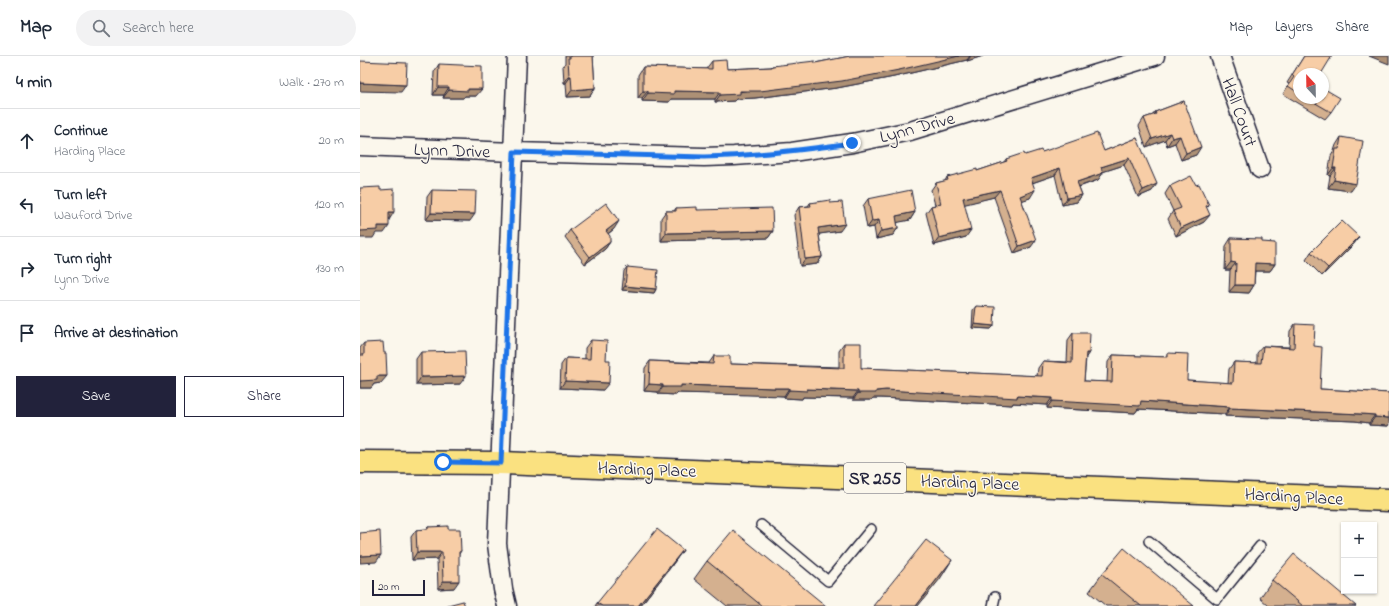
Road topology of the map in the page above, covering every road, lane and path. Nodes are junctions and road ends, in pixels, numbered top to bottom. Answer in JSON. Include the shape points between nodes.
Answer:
{"nodes":[{"id":1,"x":517,"y":56,"type":"edge"},
{"id":2,"x":1155,"y":56,"type":"edge"},
{"id":3,"x":1220,"y":56,"type":"edge"},
{"id":4,"x":360,"y":146,"type":"edge"},
{"id":5,"x":514,"y":152,"type":"junction"},
{"id":6,"x":1260,"y":169,"type":"dead end"},
{"id":7,"x":360,"y":462,"type":"edge"},
{"id":8,"x":501,"y":463,"type":"junction"},
{"id":9,"x":1389,"y":500,"type":"edge"},
{"id":10,"x":761,"y":525,"type":"dead end"},
{"id":11,"x":871,"y":529,"type":"dead end"},
{"id":12,"x":1149,"y":541,"type":"dead end"},
{"id":13,"x":1260,"y":546,"type":"dead end"},
{"id":14,"x":507,"y":606,"type":"edge"}],
"edges":[{"from":1,"to":5,"type":"street"},
{"from":2,"to":5,"type":"street","name":"Lynn Drive","via":[[910,131],[792,152],[704,157]]},
{"from":3,"to":6,"type":"street","name":"Hall Court"},
{"from":4,"to":5,"type":"street","name":"Lynn Drive"},
{"from":5,"to":8,"type":"street"},
{"from":7,"to":8,"type":"main road","name":"Harding Place","number":"SR 255"},
{"from":8,"to":9,"type":"main road","name":"Harding Place","number":"SR 255"},
{"from":8,"to":14,"type":"street","via":[[497,544]]},
{"from":10,"to":11,"type":"lane","via":[[828,581]]},
{"from":12,"to":13,"type":"lane","via":[[1217,599]]}]}
